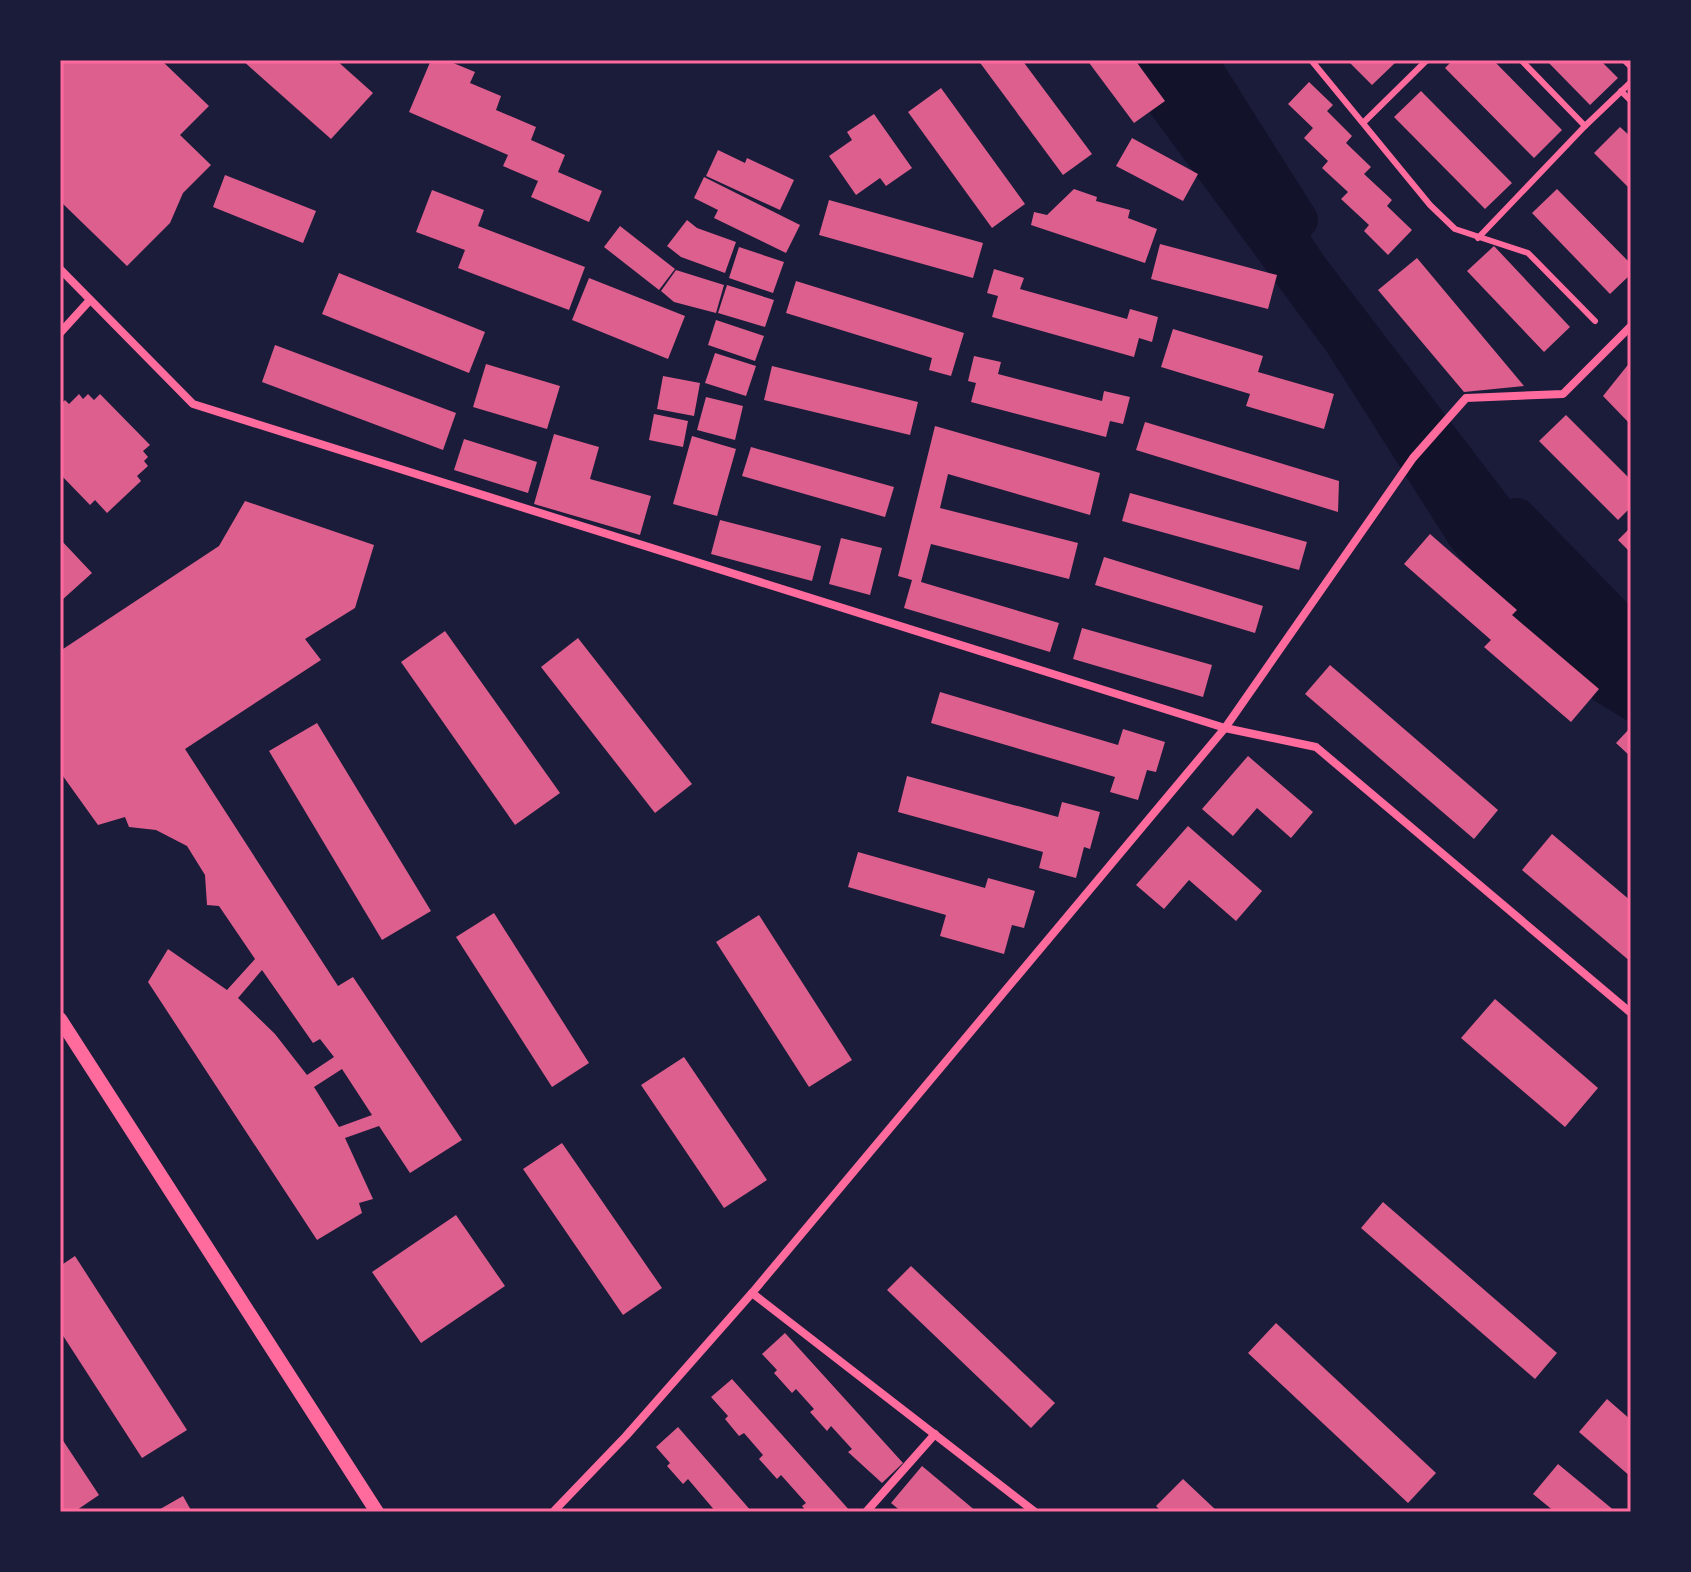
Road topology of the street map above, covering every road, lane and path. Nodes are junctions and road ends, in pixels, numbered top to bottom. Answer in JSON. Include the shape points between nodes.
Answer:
{"nodes":[{"id":1,"x":1311,"y":60,"type":"edge"},
{"id":2,"x":1427,"y":60,"type":"edge"},
{"id":3,"x":1521,"y":60,"type":"edge"},
{"id":4,"x":1624,"y":60,"type":"edge"},
{"id":5,"x":1631,"y":67,"type":"edge"},
{"id":6,"x":1631,"y":82,"type":"edge"},
{"id":7,"x":1621,"y":91,"type":"junction"},
{"id":8,"x":1631,"y":101,"type":"edge"},
{"id":9,"x":1364,"y":122,"type":"junction"},
{"id":10,"x":1585,"y":126,"type":"junction"},
{"id":11,"x":1478,"y":238,"type":"junction"},
{"id":12,"x":60,"y":269,"type":"edge"},
{"id":13,"x":90,"y":300,"type":"junction"},
{"id":14,"x":1595,"y":321,"type":"dead end"},
{"id":15,"x":1631,"y":326,"type":"edge"},
{"id":16,"x":60,"y":333,"type":"edge"},
{"id":17,"x":1225,"y":728,"type":"junction"},
{"id":18,"x":1631,"y":1013,"type":"edge"},
{"id":19,"x":60,"y":1019,"type":"edge"},
{"id":20,"x":752,"y":1293,"type":"junction"},
{"id":21,"x":935,"y":1434,"type":"junction"},
{"id":22,"x":377,"y":1512,"type":"edge"},
{"id":23,"x":553,"y":1512,"type":"edge"},
{"id":24,"x":866,"y":1512,"type":"edge"},
{"id":25,"x":1035,"y":1512,"type":"edge"}],
"edges":[{"from":1,"to":9,"type":"lane"},
{"from":2,"to":9,"type":"lane"},
{"from":3,"to":10,"type":"lane"},
{"from":4,"to":5,"type":"lane"},
{"from":6,"to":7,"type":"lane"},
{"from":7,"to":8,"type":"lane"},
{"from":7,"to":10,"type":"lane"},
{"from":9,"to":11,"type":"lane","via":[[1430,205],[1455,229]]},
{"from":10,"to":11,"type":"lane"},
{"from":11,"to":14,"type":"lane","via":[[1528,253]]},
{"from":12,"to":13,"type":"street"},
{"from":13,"to":16,"type":"street"},
{"from":13,"to":17,"type":"street","via":[[193,404]]},
{"from":15,"to":17,"type":"street","via":[[1563,394],[1466,398],[1413,458]]},
{"from":17,"to":18,"type":"street","via":[[1316,747]]},
{"from":17,"to":20,"type":"street"},
{"from":19,"to":22,"type":"street"},
{"from":20,"to":21,"type":"street"},
{"from":20,"to":23,"type":"street"},
{"from":21,"to":24,"type":"street"},
{"from":21,"to":25,"type":"street"}]}
